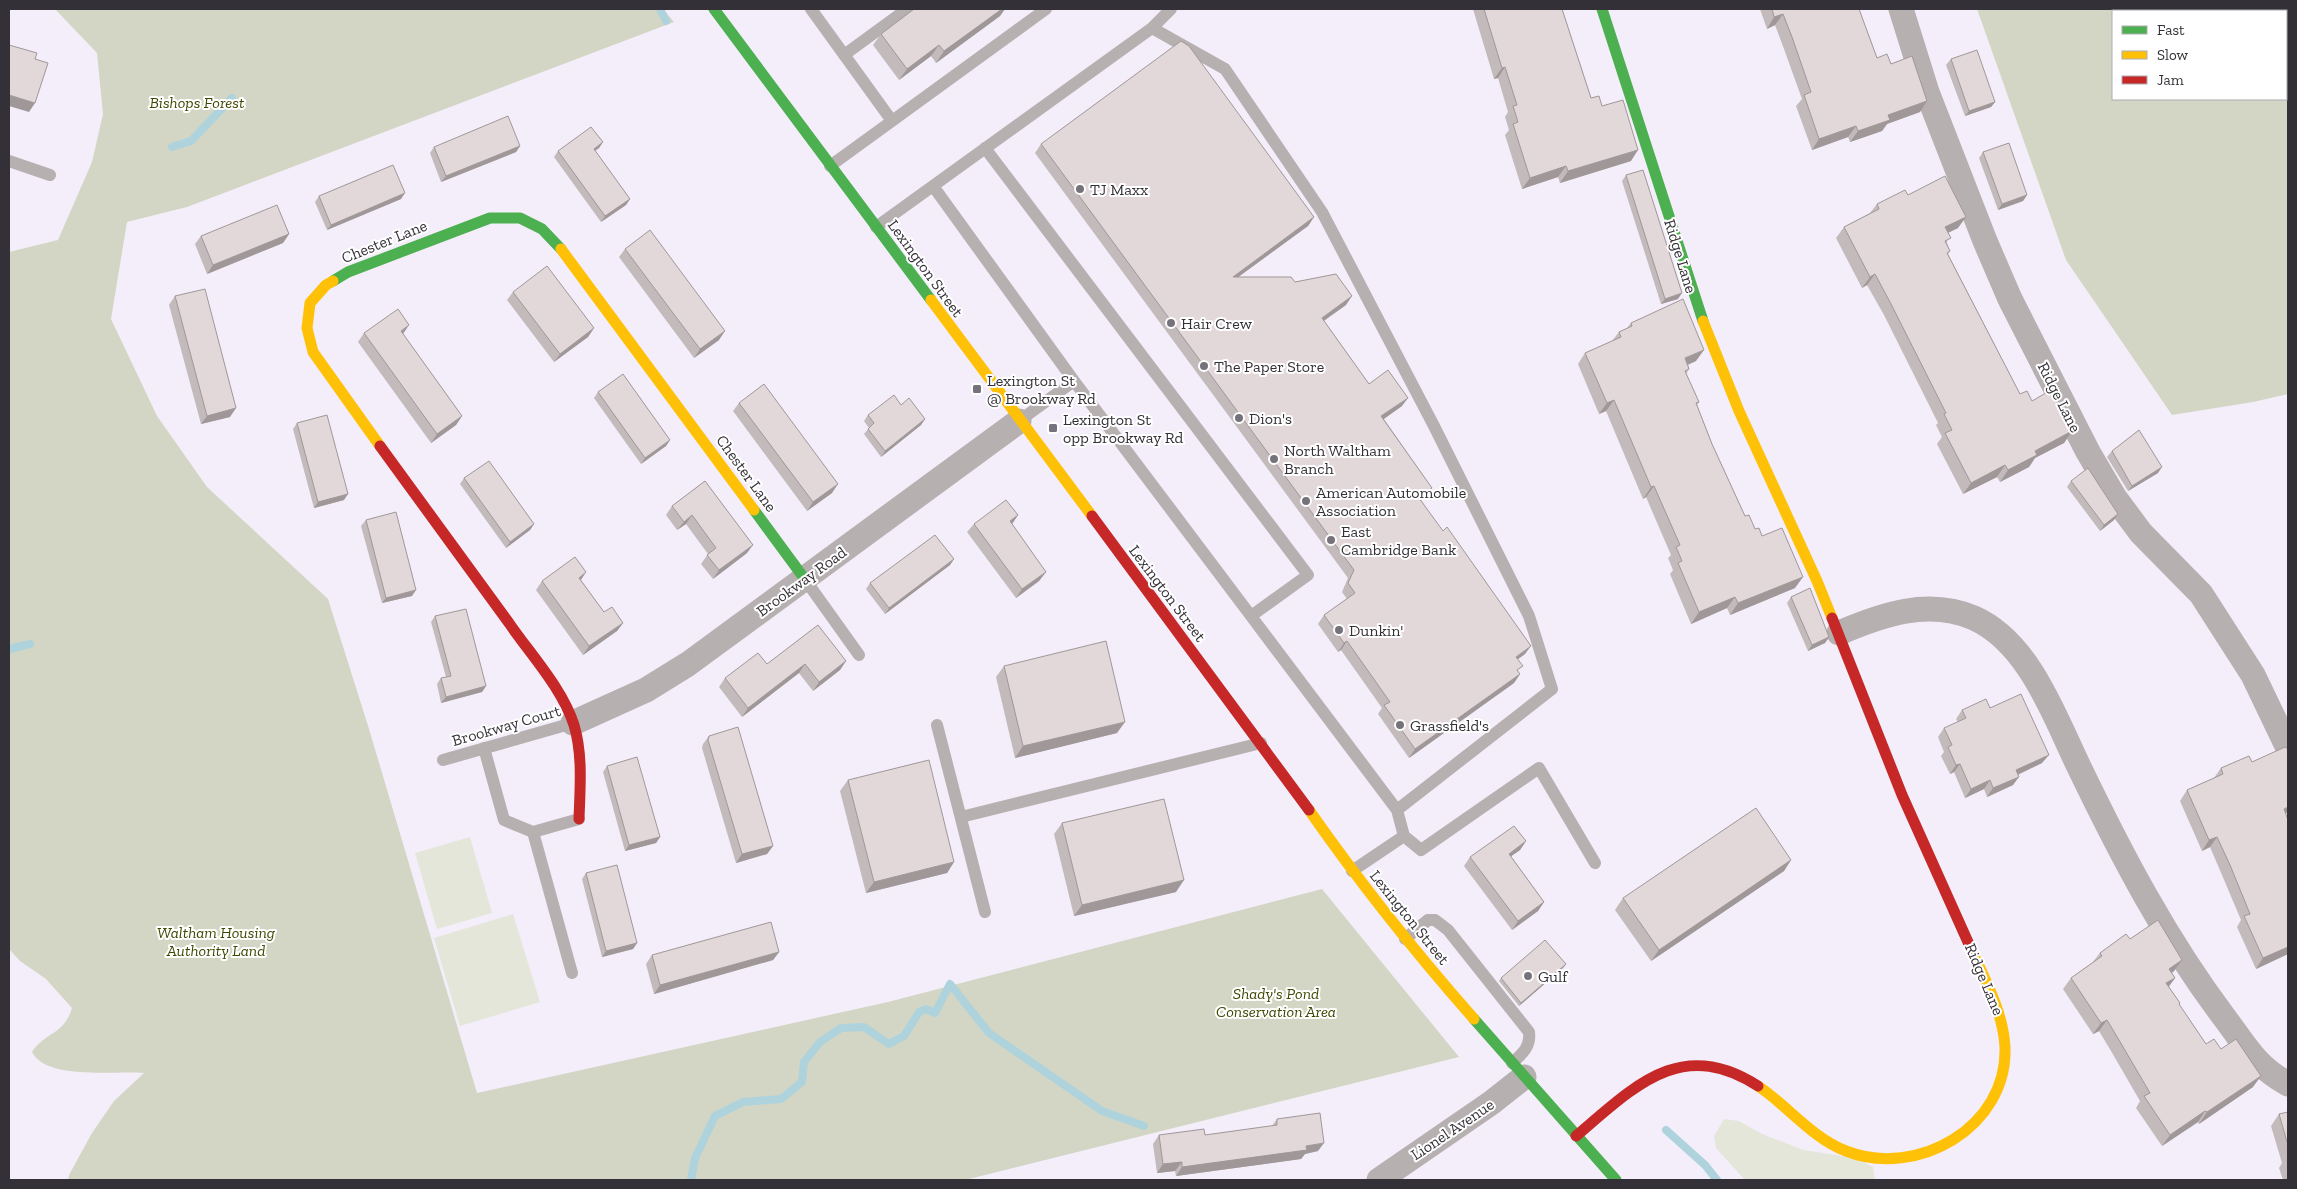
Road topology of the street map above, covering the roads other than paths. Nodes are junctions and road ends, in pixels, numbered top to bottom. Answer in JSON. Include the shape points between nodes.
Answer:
{"nodes":[{"id":1,"x":714,"y":9,"type":"edge"},
{"id":2,"x":810,"y":9,"type":"edge"},
{"id":3,"x":907,"y":9,"type":"edge"},
{"id":4,"x":1046,"y":9,"type":"edge"},
{"id":5,"x":1171,"y":9,"type":"edge"},
{"id":6,"x":1602,"y":9,"type":"edge"},
{"id":7,"x":1901,"y":9,"type":"edge"},
{"id":8,"x":1152,"y":28,"type":"junction"},
{"id":9,"x":844,"y":55,"type":"junction"},
{"id":10,"x":892,"y":121,"type":"junction"},
{"id":11,"x":985,"y":148,"type":"junction"},
{"id":12,"x":9,"y":161,"type":"edge"},
{"id":13,"x":830,"y":166,"type":"junction"},
{"id":14,"x":50,"y":175,"type":"dead end"},
{"id":15,"x":933,"y":186,"type":"junction"},
{"id":16,"x":876,"y":227,"type":"junction"},
{"id":17,"x":1074,"y":381,"type":"junction"},
{"id":18,"x":1019,"y":421,"type":"junction"},
{"id":19,"x":804,"y":578,"type":"junction"},
{"id":20,"x":1251,"y":616,"type":"junction"},
{"id":21,"x":1839,"y":633,"type":"junction"},
{"id":22,"x":859,"y":655,"type":"dead end"},
{"id":23,"x":573,"y":723,"type":"junction"},
{"id":24,"x":937,"y":725,"type":"dead end"},
{"id":25,"x":1261,"y":743,"type":"junction"},
{"id":26,"x":484,"y":748,"type":"junction"},
{"id":27,"x":2288,"y":748,"type":"edge"},
{"id":28,"x":443,"y":760,"type":"dead end"},
{"id":29,"x":1397,"y":810,"type":"junction"},
{"id":30,"x":961,"y":817,"type":"junction"},
{"id":31,"x":579,"y":819,"type":"joint"},
{"id":32,"x":533,"y":832,"type":"junction"},
{"id":33,"x":1404,"y":836,"type":"junction"},
{"id":34,"x":1595,"y":864,"type":"dead end"},
{"id":35,"x":1352,"y":871,"type":"junction"},
{"id":36,"x":985,"y":912,"type":"dead end"},
{"id":37,"x":1405,"y":939,"type":"junction"},
{"id":38,"x":572,"y":974,"type":"dead end"},
{"id":39,"x":1518,"y":1070,"type":"junction"},
{"id":40,"x":2288,"y":1084,"type":"edge"},
{"id":41,"x":1576,"y":1136,"type":"junction"},
{"id":42,"x":1379,"y":1180,"type":"edge"},
{"id":43,"x":1616,"y":1180,"type":"edge"}],
"edges":[{"from":1,"to":13,"type":"street","name":"Lexington Street"},
{"from":2,"to":9,"type":"lane"},
{"from":3,"to":9,"type":"lane"},
{"from":4,"to":10,"type":"lane"},
{"from":5,"to":8,"type":"lane"},
{"from":6,"to":21,"type":"street","name":"Ridge Lane","via":[[1697,306],[1739,411],[1796,530]]},
{"from":7,"to":27,"type":"street","name":"Ridge Lane","via":[[1930,100],[1985,241],[2010,299],[2088,452],[2141,533],[2201,594],[2253,675]]},
{"from":8,"to":11,"type":"lane"},
{"from":8,"to":29,"type":"lane","via":[[1225,69],[1322,212],[1529,616],[1552,689]]},
{"from":9,"to":10,"type":"lane"},
{"from":10,"to":13,"type":"lane"},
{"from":11,"to":15,"type":"lane"},
{"from":11,"to":20,"type":"lane","via":[[1308,576]]},
{"from":12,"to":14,"type":"lane"},
{"from":13,"to":16,"type":"street","name":"Lexington Street"},
{"from":15,"to":16,"type":"lane"},
{"from":15,"to":17,"type":"lane"},
{"from":16,"to":18,"type":"street","name":"Lexington Street"},
{"from":17,"to":18,"type":"lane"},
{"from":17,"to":20,"type":"lane"},
{"from":18,"to":19,"type":"street","name":"Brookway Road"},
{"from":18,"to":25,"type":"street","name":"Lexington Street"},
{"from":19,"to":22,"type":"lane"},
{"from":19,"to":23,"type":"street","name":"Brookway Road","via":[[667,678]]},
{"from":19,"to":23,"type":"street","name":"Chester Lane","via":[[560,248],[542,229],[520,218],[490,218],[348,272],[326,285],[310,303],[307,328],[313,352],[538,664]]},
{"from":20,"to":29,"type":"lane"},
{"from":21,"to":40,"type":"street","via":[[1874,618],[1910,610],[1942,610],[1974,618],[1998,634],[2022,658],[2039,685],[2117,846],[2156,915],[2198,982],[2249,1053],[2270,1073]]},
{"from":21,"to":41,"type":"street","name":"Ridge Lane","via":[[1902,794],[2002,1016],[2006,1067],[1997,1092],[1981,1117],[1958,1138],[1930,1153],[1896,1160],[1861,1156],[1827,1143],[1763,1088],[1728,1071],[1697,1064],[1665,1070],[1631,1091]]},
{"from":23,"to":26,"type":"lane","name":"Brookway Court"},
{"from":23,"to":31,"type":"street","name":"Brookway Court","via":[[578,749]]},
{"from":24,"to":30,"type":"lane"},
{"from":25,"to":30,"type":"lane"},
{"from":25,"to":35,"type":"street","name":"Lexington Street"},
{"from":26,"to":28,"type":"lane","name":"Brookway Court"},
{"from":26,"to":32,"type":"lane","via":[[504,820]]},
{"from":29,"to":33,"type":"lane"},
{"from":30,"to":36,"type":"lane"},
{"from":31,"to":32,"type":"lane"},
{"from":32,"to":38,"type":"lane"},
{"from":33,"to":34,"type":"lane","via":[[1420,850],[1539,768]]},
{"from":33,"to":35,"type":"lane"},
{"from":35,"to":37,"type":"street","name":"Lexington Street"},
{"from":37,"to":39,"type":"street","name":"Lexington Street"},
{"from":37,"to":39,"type":"lane","via":[[1428,920],[1434,920],[1448,930],[1529,1032],[1530,1040]]},
{"from":39,"to":41,"type":"street","name":"Lexington Street"},
{"from":39,"to":42,"type":"street","name":"Lionel Avenue","via":[[1491,1103]]},
{"from":41,"to":43,"type":"street","name":"Lexington Street"}]}
